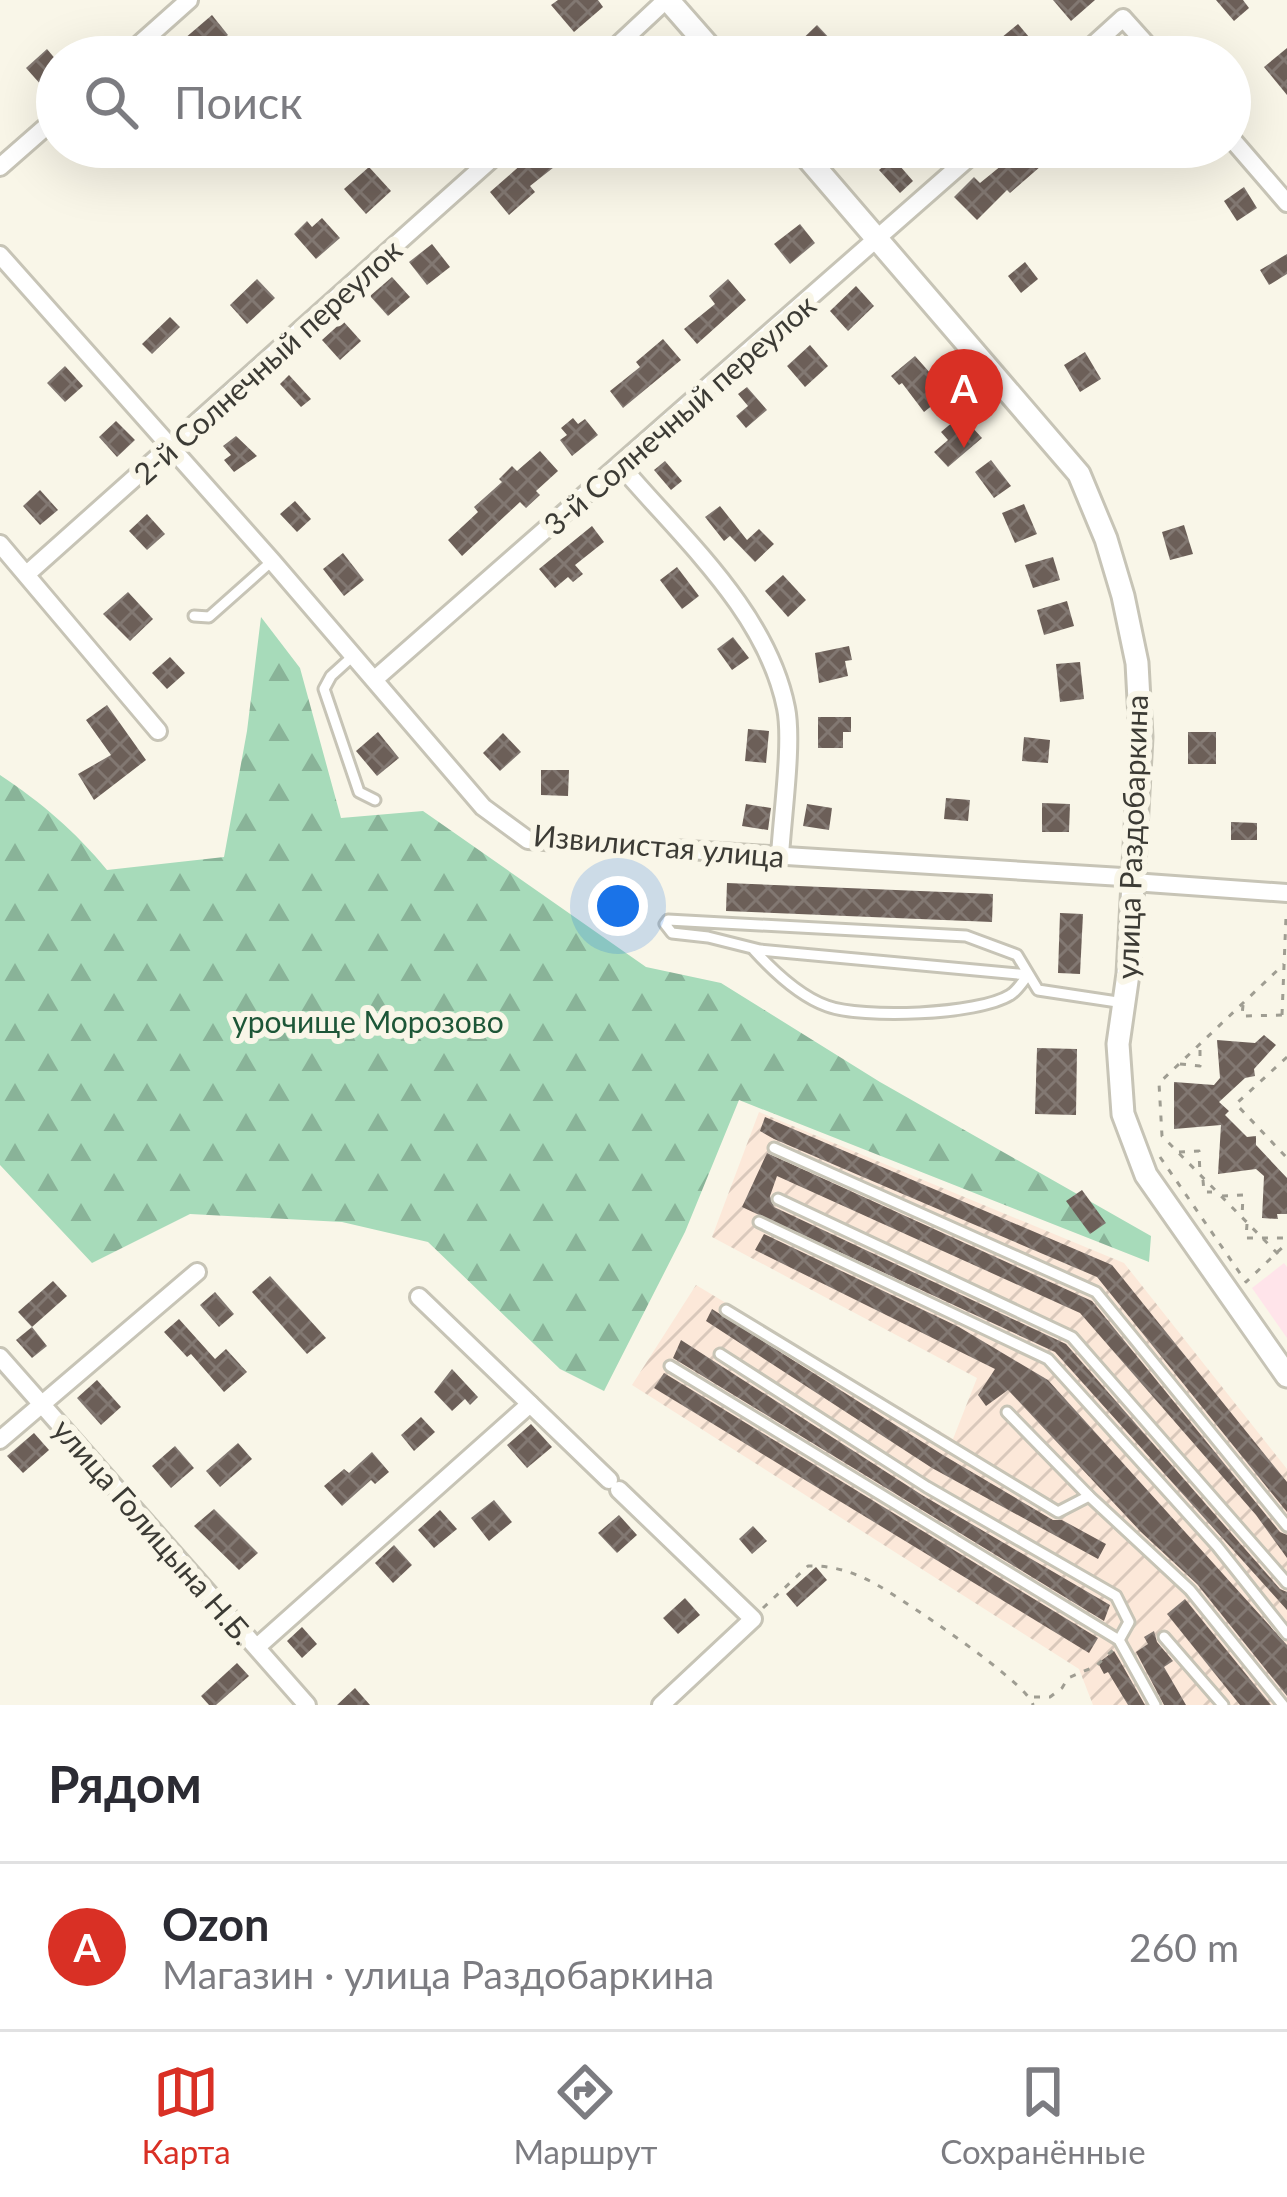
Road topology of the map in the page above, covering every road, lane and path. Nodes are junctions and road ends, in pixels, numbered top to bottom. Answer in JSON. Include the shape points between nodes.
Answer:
{"nodes":[{"id":1,"x":189,"y":0,"type":"edge"},
{"id":2,"x":667,"y":0,"type":"edge"},
{"id":3,"x":149,"y":36,"type":"edge"},
{"id":4,"x":628,"y":36,"type":"edge"},
{"id":5,"x":699,"y":36,"type":"edge"},
{"id":6,"x":1104,"y":36,"type":"edge"},
{"id":7,"x":1139,"y":36,"type":"edge"},
{"id":8,"x":36,"y":135,"type":"edge"},
{"id":9,"x":1251,"y":161,"type":"edge"},
{"id":10,"x":0,"y":167,"type":"edge"},
{"id":11,"x":482,"y":168,"type":"edge"},
{"id":12,"x":816,"y":168,"type":"edge"},
{"id":13,"x":958,"y":168,"type":"edge"},
{"id":14,"x":1287,"y":203,"type":"edge"},
{"id":15,"x":879,"y":239,"type":"junction"},
{"id":16,"x":0,"y":255,"type":"edge"},
{"id":17,"x":172,"y":447,"type":"junction"},
{"id":18,"x":620,"y":466,"type":"junction"},
{"id":19,"x":0,"y":544,"type":"edge"},
{"id":20,"x":272,"y":561,"type":"junction"},
{"id":21,"x":28,"y":574,"type":"junction"},
{"id":22,"x":194,"y":616,"type":"dead end"},
{"id":23,"x":353,"y":656,"type":"junction"},
{"id":24,"x":375,"y":679,"type":"junction"},
{"id":25,"x":158,"y":731,"type":"dead end"},
{"id":26,"x":375,"y":800,"type":"dead end"},
{"id":27,"x":780,"y":856,"type":"junction"},
{"id":28,"x":1133,"y":882,"type":"junction"},
{"id":29,"x":1287,"y":893,"type":"edge"},
{"id":30,"x":1286,"y":917,"type":"edge"},
{"id":31,"x":753,"y":949,"type":"junction"},
{"id":32,"x":1284,"y":964,"type":"junction"},
{"id":33,"x":1028,"y":975,"type":"junction"},
{"id":34,"x":1124,"y":1003,"type":"junction"},
{"id":35,"x":1243,"y":1003,"type":"junction"},
{"id":36,"x":1284,"y":1018,"type":"edge"},
{"id":37,"x":1200,"y":1045,"type":"junction"},
{"id":38,"x":1287,"y":1057,"type":"edge"},
{"id":39,"x":1179,"y":1064,"type":"junction"},
{"id":40,"x":774,"y":1148,"type":"dead end"},
{"id":41,"x":1177,"y":1152,"type":"junction"},
{"id":42,"x":1158,"y":1155,"type":"dead end"},
{"id":43,"x":1287,"y":1159,"type":"edge"},
{"id":44,"x":1202,"y":1177,"type":"junction"},
{"id":45,"x":1218,"y":1194,"type":"junction"},
{"id":46,"x":778,"y":1199,"type":"dead end"},
{"id":47,"x":1245,"y":1220,"type":"junction"},
{"id":48,"x":759,"y":1222,"type":"dead end"},
{"id":49,"x":1263,"y":1238,"type":"junction"},
{"id":50,"x":1287,"y":1241,"type":"edge"},
{"id":51,"x":1278,"y":1253,"type":"junction"},
{"id":52,"x":197,"y":1272,"type":"dead end"},
{"id":53,"x":419,"y":1297,"type":"dead end"},
{"id":54,"x":726,"y":1310,"type":"dead end"},
{"id":55,"x":720,"y":1354,"type":"dead end"},
{"id":56,"x":0,"y":1357,"type":"edge"},
{"id":57,"x":670,"y":1366,"type":"dead end"},
{"id":58,"x":1287,"y":1376,"type":"edge"},
{"id":59,"x":530,"y":1404,"type":"junction"},
{"id":60,"x":43,"y":1405,"type":"junction"},
{"id":61,"x":1007,"y":1412,"type":"dead end"},
{"id":62,"x":0,"y":1440,"type":"edge"},
{"id":63,"x":1088,"y":1496,"type":"junction"},
{"id":64,"x":1287,"y":1526,"type":"edge"},
{"id":65,"x":1287,"y":1582,"type":"edge"},
{"id":66,"x":753,"y":1619,"type":"junction"},
{"id":67,"x":1287,"y":1634,"type":"edge"},
{"id":68,"x":1164,"y":1637,"type":"dead end"},
{"id":69,"x":1119,"y":1640,"type":"junction"},
{"id":70,"x":257,"y":1647,"type":"junction"},
{"id":71,"x":1032,"y":1697,"type":"junction"},
{"id":72,"x":307,"y":1705,"type":"edge"},
{"id":73,"x":661,"y":1705,"type":"edge"},
{"id":74,"x":1033,"y":1705,"type":"edge"},
{"id":75,"x":1155,"y":1705,"type":"edge"},
{"id":76,"x":1223,"y":1705,"type":"edge"},
{"id":77,"x":1283,"y":1705,"type":"edge"}],
"edges":[{"from":1,"to":3,"type":"street"},
{"from":2,"to":4,"type":"street"},
{"from":2,"to":5,"type":"street"},
{"from":6,"to":7,"type":"street","via":[[1123,18]]},
{"from":8,"to":10,"type":"street"},
{"from":9,"to":14,"type":"street"},
{"from":11,"to":17,"type":"street","name":"2-й Солнечный переулок"},
{"from":12,"to":15,"type":"street","name":"улица Раздобаркина"},
{"from":13,"to":15,"type":"street","name":"3-й Солнечный переулок"},
{"from":15,"to":18,"type":"street","name":"3-й Солнечный переулок"},
{"from":15,"to":28,"type":"street","name":"улица Раздобаркина","via":[[1078,474],[1106,539],[1137,663],[1142,736]]},
{"from":16,"to":17,"type":"street","name":"Извилистая улица"},
{"from":17,"to":20,"type":"street","name":"Извилистая улица"},
{"from":17,"to":21,"type":"street","name":"2-й Солнечный переулок"},
{"from":18,"to":24,"type":"street","name":"3-й Солнечный переулок"},
{"from":18,"to":27,"type":"street","via":[[770,652],[787,712]]},
{"from":19,"to":21,"type":"street"},
{"from":20,"to":22,"type":"lane","via":[[208,617]]},
{"from":20,"to":23,"type":"street","name":"Извилистая улица"},
{"from":21,"to":25,"type":"street"},
{"from":23,"to":24,"type":"street","name":"Извилистая улица"},
{"from":23,"to":26,"type":"lane","via":[[324,689],[359,792]]},
{"from":24,"to":27,"type":"street","name":"Извилистая улица","via":[[483,807],[528,840]]},
{"from":27,"to":28,"type":"street","name":"Извилистая улица"},
{"from":28,"to":29,"type":"street","name":"Извилистая улица"},
{"from":28,"to":34,"type":"street","name":"улица Раздобаркина"},
{"from":30,"to":32,"type":"path"},
{"from":31,"to":33,"type":"lane"},
{"from":31,"to":33,"type":"lane","via":[[800,992],[866,1013],[957,1010],[1011,995]]},
{"from":31,"to":33,"type":"lane","via":[[671,933],[665,925],[732,920],[966,937],[1017,956]]},
{"from":32,"to":35,"type":"path"},
{"from":32,"to":36,"type":"path"},
{"from":33,"to":34,"type":"lane","via":[[1038,991]]},
{"from":34,"to":58,"type":"street","name":"улица Раздобаркина","via":[[1123,1114],[1146,1175]]},
{"from":35,"to":36,"type":"path","via":[[1242,1016]]},
{"from":35,"to":37,"type":"path"},
{"from":37,"to":39,"type":"path"},
{"from":37,"to":39,"type":"path","via":[[1199,1066]]},
{"from":38,"to":43,"type":"path","via":[[1236,1105]]},
{"from":39,"to":41,"type":"path","via":[[1159,1083],[1162,1136]]},
{"from":40,"to":64,"type":"lane","via":[[1096,1292]]},
{"from":41,"to":44,"type":"path"},
{"from":41,"to":44,"type":"path","via":[[1199,1151]]},
{"from":42,"to":51,"type":"path","via":[[1246,1282]]},
{"from":44,"to":45,"type":"path"},
{"from":45,"to":47,"type":"path"},
{"from":45,"to":47,"type":"path","via":[[1244,1195]]},
{"from":46,"to":65,"type":"lane","via":[[1072,1337]]},
{"from":47,"to":49,"type":"path"},
{"from":47,"to":49,"type":"path","via":[[1246,1238]]},
{"from":48,"to":67,"type":"lane","via":[[1048,1359]]},
{"from":49,"to":50,"type":"path"},
{"from":49,"to":51,"type":"path"},
{"from":50,"to":51,"type":"path"},
{"from":52,"to":60,"type":"street"},
{"from":53,"to":59,"type":"street"},
{"from":54,"to":63,"type":"lane","via":[[1058,1512]]},
{"from":55,"to":69,"type":"lane","via":[[1116,1596],[1129,1622]]},
{"from":56,"to":60,"type":"street","name":"улица Голицына Н.Б."},
{"from":57,"to":69,"type":"lane"},
{"from":59,"to":66,"type":"street"},
{"from":59,"to":70,"type":"street"},
{"from":60,"to":62,"type":"street"},
{"from":60,"to":70,"type":"street","name":"улица Голицына Н.Б."},
{"from":61,"to":63,"type":"lane"},
{"from":63,"to":77,"type":"lane","via":[[1190,1590]]},
{"from":66,"to":71,"type":"path","via":[[808,1566],[833,1567],[880,1586]]},
{"from":66,"to":73,"type":"street"},
{"from":68,"to":76,"type":"lane"},
{"from":69,"to":71,"type":"path","via":[[1096,1666],[1050,1696]]},
{"from":69,"to":75,"type":"lane"},
{"from":70,"to":72,"type":"street","name":"улица Голицына Н.Б."},
{"from":71,"to":74,"type":"path"}]}
